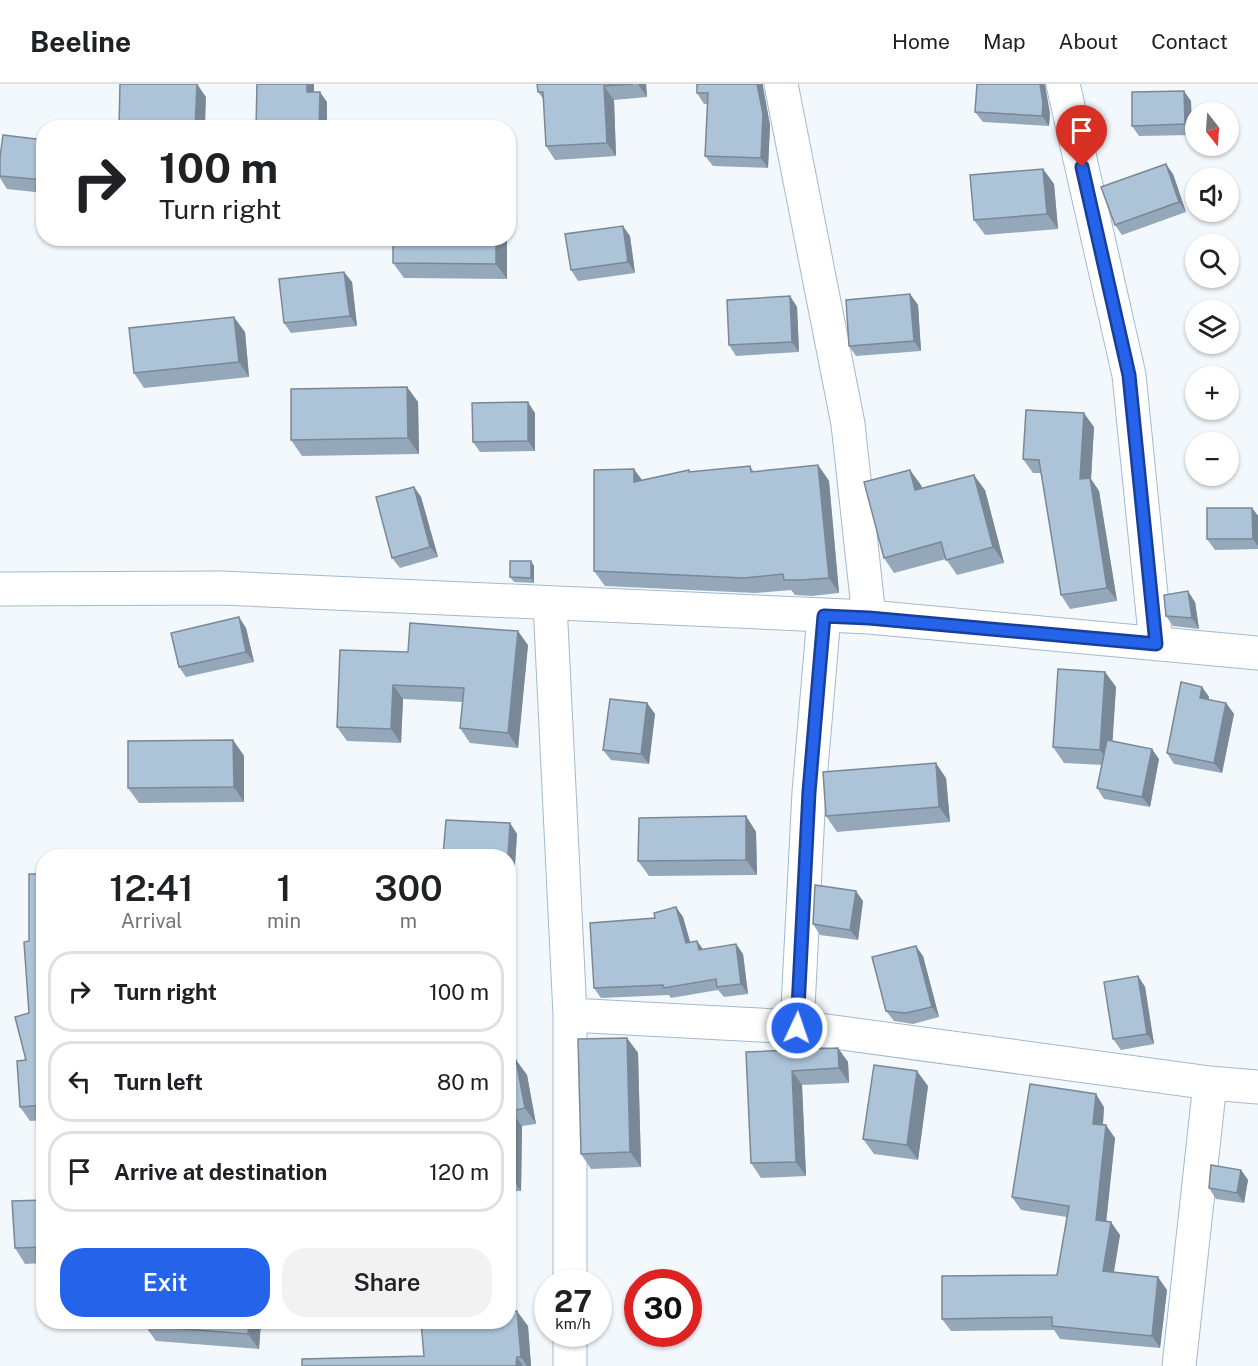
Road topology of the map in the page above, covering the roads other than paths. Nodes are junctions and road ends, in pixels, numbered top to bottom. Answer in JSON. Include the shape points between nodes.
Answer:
{"nodes":[{"id":1,"x":781,"y":84,"type":"edge"},
{"id":2,"x":1063,"y":84,"type":"edge"},
{"id":3,"x":0,"y":589,"type":"edge"},
{"id":4,"x":550,"y":603,"type":"junction"},
{"id":5,"x":824,"y":616,"type":"junction"},
{"id":6,"x":869,"y":618,"type":"junction"},
{"id":7,"x":1156,"y":644,"type":"junction"},
{"id":8,"x":1258,"y":653,"type":"edge"},
{"id":9,"x":570,"y":1015,"type":"junction"},
{"id":10,"x":797,"y":1028,"type":"junction"},
{"id":11,"x":1210,"y":1083,"type":"junction"},
{"id":12,"x":1258,"y":1087,"type":"edge"},
{"id":13,"x":570,"y":1269,"type":"edge"},
{"id":14,"x":570,"y":1347,"type":"edge"},
{"id":15,"x":570,"y":1366,"type":"edge"},
{"id":16,"x":1179,"y":1366,"type":"edge"}],
"edges":[{"from":1,"to":6,"type":"street","via":[[848,424]]},
{"from":2,"to":7,"type":"street","via":[[1129,375]]},
{"from":3,"to":4,"type":"street","via":[[222,588]]},
{"from":4,"to":5,"type":"street"},
{"from":4,"to":9,"type":"street"},
{"from":5,"to":6,"type":"street"},
{"from":5,"to":10,"type":"street","via":[[809,792]]},
{"from":6,"to":7,"type":"street"},
{"from":7,"to":8,"type":"street"},
{"from":9,"to":10,"type":"street"},
{"from":9,"to":13,"type":"street"},
{"from":10,"to":11,"type":"street"},
{"from":11,"to":12,"type":"street"},
{"from":11,"to":16,"type":"street"},
{"from":14,"to":15,"type":"street"}]}
